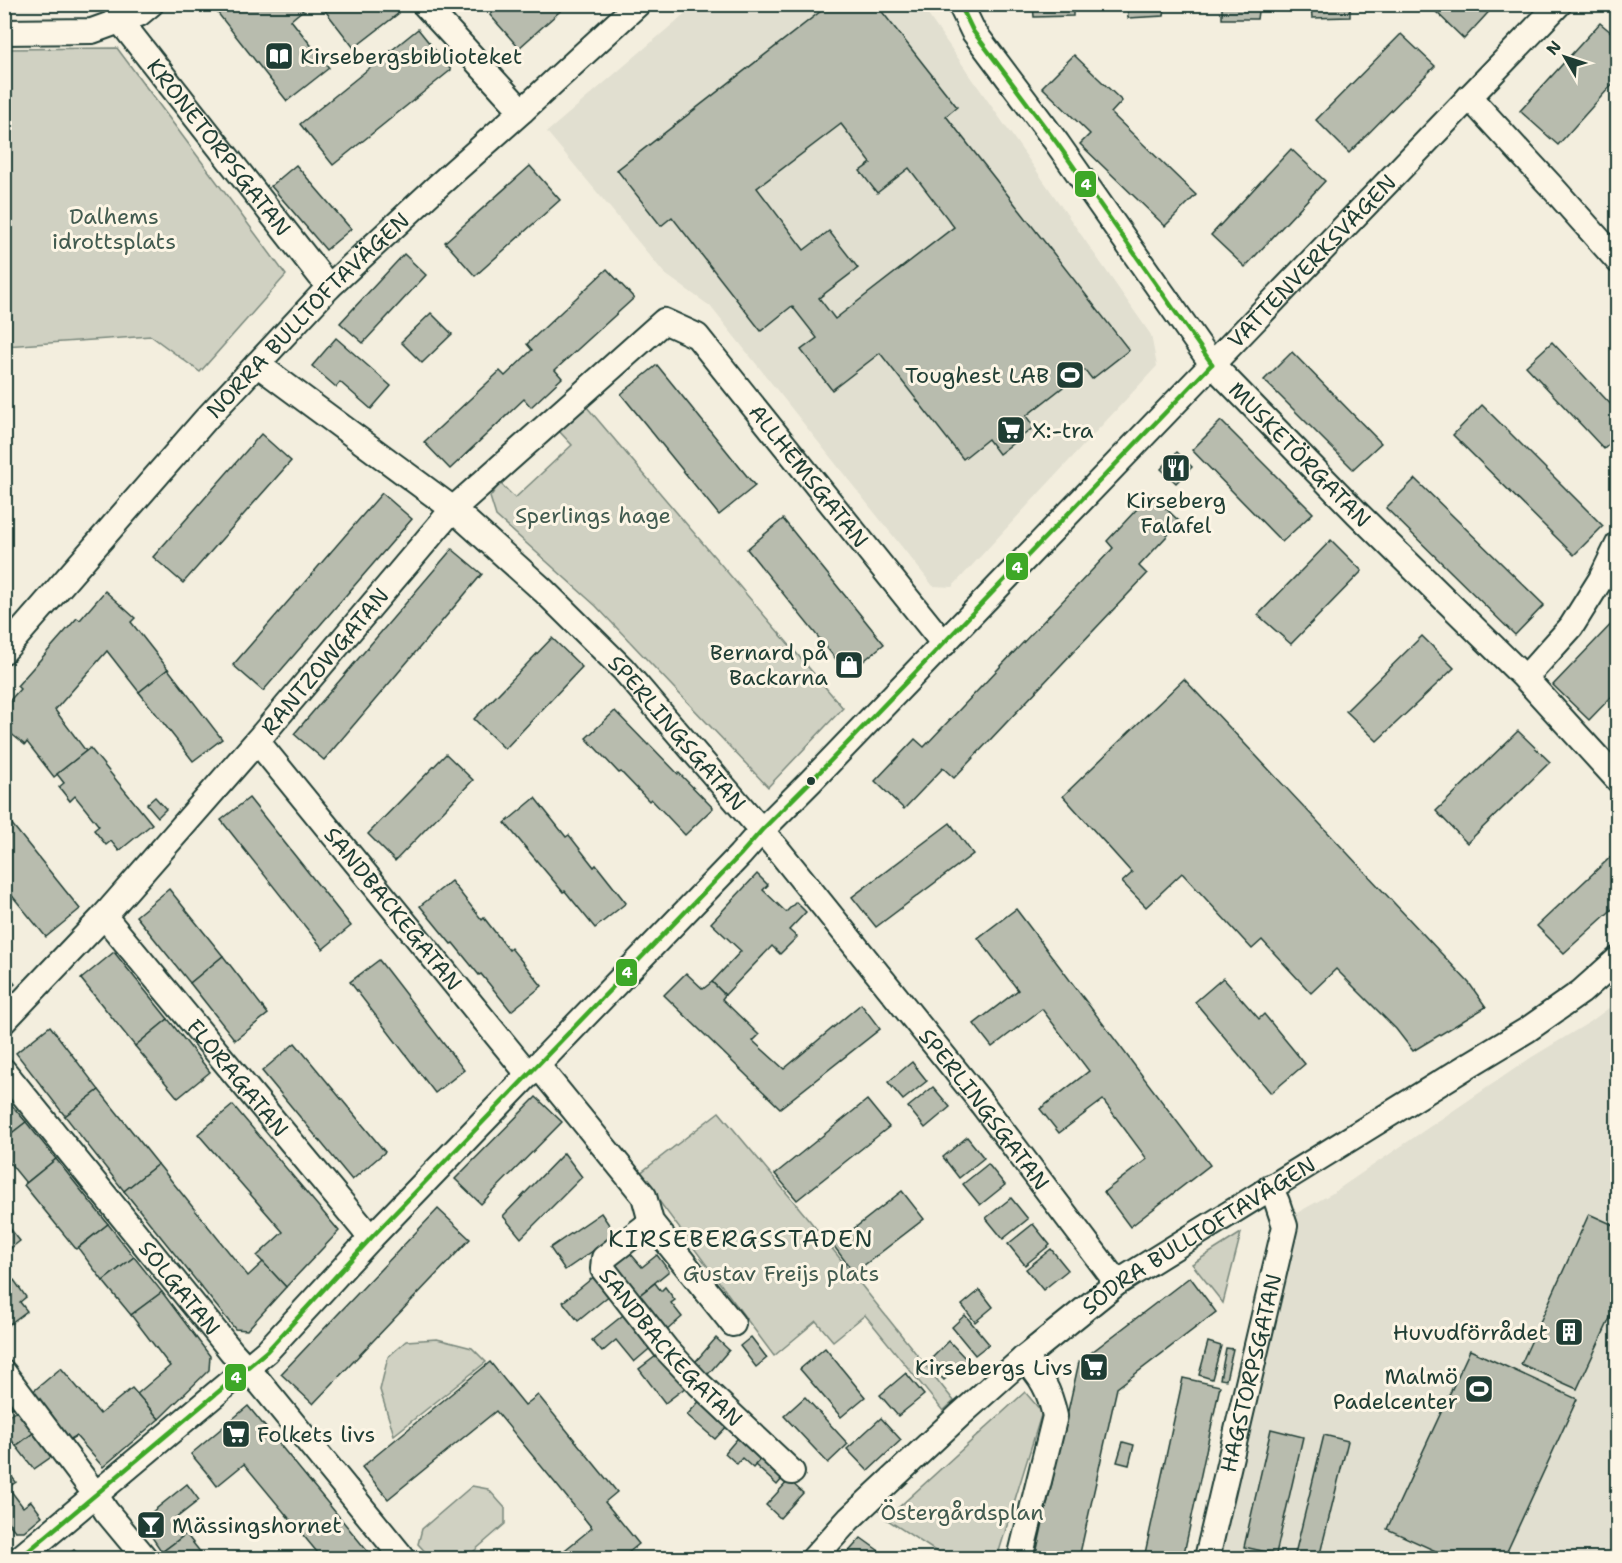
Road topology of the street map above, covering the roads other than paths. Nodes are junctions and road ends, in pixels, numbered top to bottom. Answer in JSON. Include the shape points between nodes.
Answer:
{"nodes":[{"id":1,"x":151,"y":4,"type":"edge"},
{"id":2,"x":424,"y":4,"type":"edge"},
{"id":3,"x":638,"y":4,"type":"edge"},
{"id":4,"x":960,"y":4,"type":"edge"},
{"id":5,"x":1559,"y":4,"type":"edge"},
{"id":6,"x":118,"y":13,"type":"edge"},
{"id":7,"x":4,"y":33,"type":"edge"},
{"id":8,"x":1470,"y":97,"type":"junction"},
{"id":9,"x":522,"y":111,"type":"junction"},
{"id":10,"x":1617,"y":261,"type":"edge"},
{"id":11,"x":329,"y":287,"type":"junction"},
{"id":12,"x":664,"y":321,"type":"joint"},
{"id":13,"x":257,"y":364,"type":"junction"},
{"id":14,"x":1212,"y":364,"type":"junction"},
{"id":15,"x":453,"y":509,"type":"junction"},
{"id":16,"x":1617,"y":544,"type":"edge"},
{"id":17,"x":944,"y":644,"type":"junction"},
{"id":18,"x":4,"y":651,"type":"edge"},
{"id":19,"x":1525,"y":678,"type":"junction"},
{"id":20,"x":257,"y":741,"type":"junction"},
{"id":21,"x":1617,"y":780,"type":"edge"},
{"id":22,"x":762,"y":830,"type":"junction"},
{"id":23,"x":104,"y":916,"type":"junction"},
{"id":24,"x":1617,"y":959,"type":"edge"},
{"id":25,"x":4,"y":1021,"type":"edge"},
{"id":26,"x":533,"y":1070,"type":"junction"},
{"id":27,"x":4,"y":1071,"type":"edge"},
{"id":28,"x":1270,"y":1187,"type":"junction"},
{"id":29,"x":651,"y":1222,"type":"junction"},
{"id":30,"x":371,"y":1238,"type":"junction"},
{"id":31,"x":1117,"y":1283,"type":"junction"},
{"id":32,"x":733,"y":1324,"type":"dead end"},
{"id":33,"x":1024,"y":1358,"type":"junction"},
{"id":34,"x":246,"y":1369,"type":"junction"},
{"id":35,"x":4,"y":1373,"type":"edge"},
{"id":36,"x":792,"y":1472,"type":"dead end"},
{"id":37,"x":96,"y":1495,"type":"junction"},
{"id":38,"x":4,"y":1551,"type":"edge"},
{"id":39,"x":10,"y":1558,"type":"edge"},
{"id":40,"x":20,"y":1558,"type":"edge"},
{"id":41,"x":145,"y":1558,"type":"edge"},
{"id":42,"x":403,"y":1558,"type":"edge"},
{"id":43,"x":814,"y":1558,"type":"edge"},
{"id":44,"x":1020,"y":1558,"type":"edge"},
{"id":45,"x":1207,"y":1558,"type":"edge"}],
"edges":[{"from":1,"to":6,"type":"street","via":[[139,14]]},
{"from":2,"to":9,"type":"street"},
{"from":3,"to":9,"type":"street","name":"NORRA BULLTOFTAVÄGEN"},
{"from":4,"to":14,"type":"street","name":"MUSKETÖRGATAN","via":[[973,31]]},
{"from":5,"to":8,"type":"street","name":"VATTENVERKSVÄGEN"},
{"from":6,"to":7,"type":"street","via":[[92,32]]},
{"from":6,"to":11,"type":"street","name":"KRONETORPSGATAN"},
{"from":8,"to":10,"type":"street"},
{"from":8,"to":14,"type":"street","name":"VATTENVERKSVÄGEN"},
{"from":9,"to":11,"type":"street","name":"NORRA BULLTOFTAVÄGEN"},
{"from":11,"to":13,"type":"street","name":"NORRA BULLTOFTAVÄGEN"},
{"from":12,"to":15,"type":"street","name":"RANTZOWGATAN"},
{"from":12,"to":17,"type":"street","name":"ALLHEMSGATAN","via":[[697,336]]},
{"from":13,"to":15,"type":"street","name":"SPERLINGSGATAN"},
{"from":13,"to":18,"type":"street","name":"NORRA BULLTOFTAVÄGEN"},
{"from":14,"to":17,"type":"street","name":"VATTENVERKSVÄGEN"},
{"from":14,"to":19,"type":"street","name":"MUSKETÖRGATAN"},
{"from":15,"to":20,"type":"street","name":"RANTZOWGATAN"},
{"from":15,"to":22,"type":"street","name":"SPERLINGSGATAN","via":[[544,591],[622,669]]},
{"from":16,"to":19,"type":"street","via":[[1571,627]]},
{"from":17,"to":22,"type":"street","name":"VATTENVERKSVÄGEN"},
{"from":19,"to":21,"type":"street","name":"MUSKETÖRGATAN"},
{"from":20,"to":23,"type":"street","name":"RANTZOWGATAN"},
{"from":20,"to":26,"type":"street","name":"SANDBACKEGATAN"},
{"from":22,"to":26,"type":"street","name":"VATTENVERKSVÄGEN"},
{"from":22,"to":31,"type":"street","name":"SPERLINGSGATAN","via":[[976,1096]]},
{"from":23,"to":25,"type":"street","name":"RANTZOWGATAN"},
{"from":23,"to":30,"type":"street","name":"FLORAGATAN"},
{"from":24,"to":28,"type":"street","name":"SÖDRA BULLTOFTAVÄGEN","via":[[1581,993],[1527,1030]]},
{"from":26,"to":29,"type":"street","name":"SANDBACKEGATAN","via":[[644,1196]]},
{"from":26,"to":30,"type":"street","name":"VATTENVERKSVÄGEN"},
{"from":27,"to":34,"type":"street","name":"SOLGATAN"},
{"from":28,"to":31,"type":"street","name":"SÖDRA BULLTOFTAVÄGEN"},
{"from":28,"to":45,"type":"street","name":"HAGSTORPSGATAN","via":[[1285,1226]]},
{"from":29,"to":32,"type":"street","name":"SANDBACKEGATAN"},
{"from":29,"to":36,"type":"street","name":"SANDBACKEGATAN","via":[[604,1258],[603,1269],[666,1349]]},
{"from":30,"to":34,"type":"street","name":"VATTENVERKSVÄGEN"},
{"from":31,"to":33,"type":"street","name":"SÖDRA BULLTOFTAVÄGEN"},
{"from":33,"to":43,"type":"street","name":"SÖDRA BULLTOFTAVÄGEN","via":[[849,1519]]},
{"from":33,"to":44,"type":"street","via":[[1051,1395],[1055,1416]]},
{"from":34,"to":37,"type":"street","name":"VATTENVERKSVÄGEN"},
{"from":34,"to":42,"type":"street","name":"SOLGATAN"},
{"from":35,"to":37,"type":"street"},
{"from":37,"to":40,"type":"street","name":"VATTENVERKSVÄGEN"},
{"from":37,"to":41,"type":"street"},
{"from":38,"to":39,"type":"street"}]}
